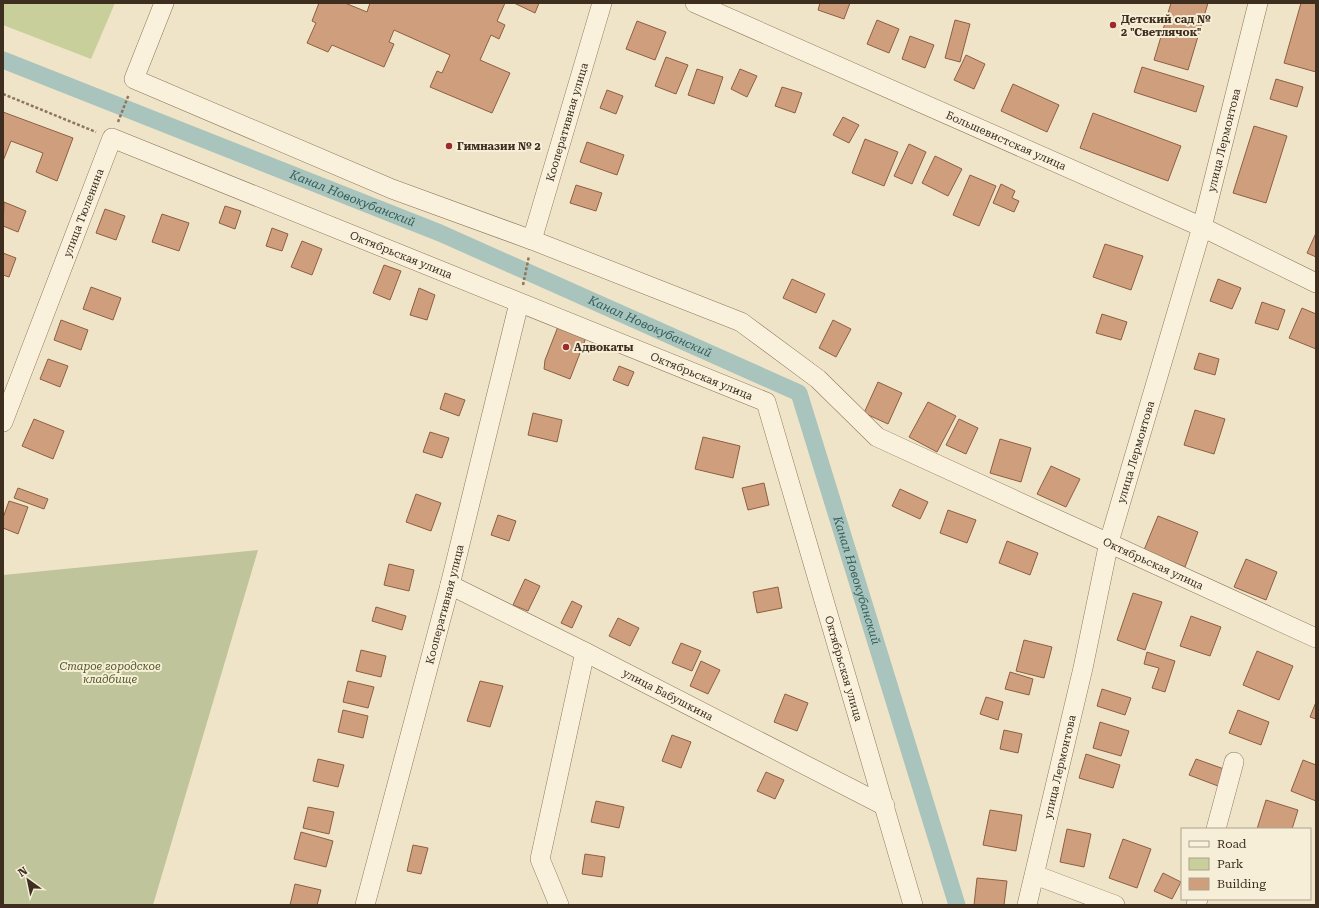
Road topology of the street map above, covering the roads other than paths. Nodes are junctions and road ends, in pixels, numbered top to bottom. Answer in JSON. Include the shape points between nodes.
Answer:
{"nodes":[{"id":1,"x":164,"y":3,"type":"edge"},
{"id":2,"x":602,"y":3,"type":"edge"},
{"id":3,"x":695,"y":3,"type":"edge"},
{"id":4,"x":1258,"y":3,"type":"edge"},
{"id":5,"x":112,"y":138,"type":"joint"},
{"id":6,"x":1202,"y":227,"type":"junction"},
{"id":7,"x":532,"y":240,"type":"junction"},
{"id":8,"x":1316,"y":282,"type":"edge"},
{"id":9,"x":519,"y":303,"type":"junction"},
{"id":10,"x":3,"y":422,"type":"edge"},
{"id":11,"x":1109,"y":542,"type":"junction"},
{"id":12,"x":450,"y":585,"type":"junction"},
{"id":13,"x":1316,"y":638,"type":"edge"},
{"id":14,"x":585,"y":652,"type":"junction"},
{"id":15,"x":1234,"y":762,"type":"dead end"},
{"id":16,"x":885,"y":806,"type":"junction"},
{"id":17,"x":1216,"y":828,"type":"edge"},
{"id":18,"x":1035,"y":875,"type":"junction"},
{"id":19,"x":365,"y":905,"type":"edge"},
{"id":20,"x":559,"y":905,"type":"edge"},
{"id":21,"x":913,"y":905,"type":"edge"},
{"id":22,"x":1027,"y":905,"type":"edge"},
{"id":23,"x":1115,"y":905,"type":"edge"}],
"edges":[{"from":1,"to":7,"type":"street","name":"Октябрьская улица","via":[[134,79],[392,189]]},
{"from":2,"to":7,"type":"street","name":"Кооперативная улица"},
{"from":3,"to":6,"type":"street","name":"Большевистская улица"},
{"from":4,"to":6,"type":"street","name":"улица Лермонтова"},
{"from":5,"to":9,"type":"street","name":"Октябрьская улица"},
{"from":5,"to":10,"type":"street","name":"улица Тюленина"},
{"from":6,"to":8,"type":"street","name":"Большевистская улица"},
{"from":6,"to":11,"type":"street","name":"улица Лермонтова"},
{"from":7,"to":11,"type":"street","name":"Октябрьская улица","via":[[741,322],[818,380],[877,437]]},
{"from":9,"to":12,"type":"street","name":"Кооперативная улица"},
{"from":9,"to":16,"type":"street","name":"Октябрьская улица","via":[[766,402]]},
{"from":11,"to":13,"type":"street","name":"Октябрьская улица"},
{"from":11,"to":18,"type":"street","name":"улица Лермонтова"},
{"from":12,"to":14,"type":"street","name":"улица Бабушкина"},
{"from":12,"to":19,"type":"street","name":"Кооперативная улица"},
{"from":14,"to":16,"type":"street","name":"улица Бабушкина"},
{"from":14,"to":20,"type":"street","via":[[540,859]]},
{"from":15,"to":17,"type":"street"},
{"from":16,"to":21,"type":"street"},
{"from":18,"to":22,"type":"street","name":"улица Лермонтова"},
{"from":18,"to":23,"type":"street"}]}
